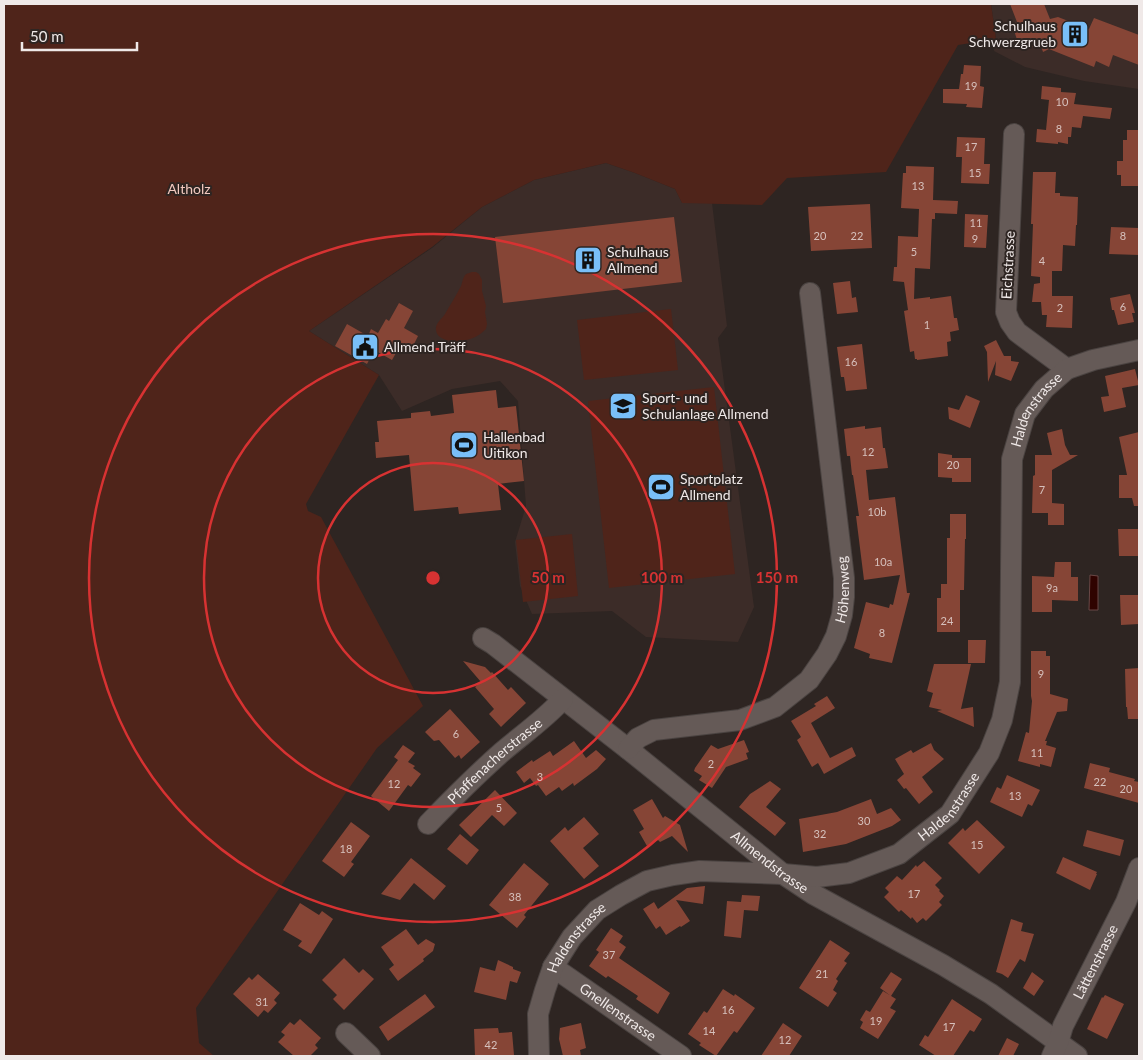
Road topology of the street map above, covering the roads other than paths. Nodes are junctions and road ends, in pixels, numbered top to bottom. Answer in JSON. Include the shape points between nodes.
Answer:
{"nodes":[{"id":1,"x":1014,"y":134,"type":"dead end"},
{"id":2,"x":810,"y":293,"type":"dead end"},
{"id":3,"x":1139,"y":350,"type":"edge"},
{"id":4,"x":1067,"y":369,"type":"junction"},
{"id":5,"x":483,"y":638,"type":"dead end"},
{"id":6,"x":564,"y":700,"type":"junction"},
{"id":7,"x":628,"y":749,"type":"junction"},
{"id":8,"x":428,"y":824,"type":"dead end"},
{"id":9,"x":1139,"y":868,"type":"edge"},
{"id":10,"x":783,"y":874,"type":"junction"},
{"id":11,"x":553,"y":967,"type":"junction"},
{"id":12,"x":346,"y":1033,"type":"dead end"},
{"id":13,"x":1055,"y":1050,"type":"edge"},
{"id":14,"x":370,"y":1056,"type":"edge"},
{"id":15,"x":539,"y":1056,"type":"edge"},
{"id":16,"x":681,"y":1056,"type":"edge"},
{"id":17,"x":1076,"y":1056,"type":"edge"}],
"edges":[{"from":1,"to":4,"type":"street","name":"Eichstrasse","via":[[1006,312],[1017,332]]},
{"from":2,"to":7,"type":"street","name":"Höhenweg","via":[[844,578],[842,615],[836,636],[809,680],[775,706],[740,720],[654,730],[638,738]]},
{"from":3,"to":4,"type":"street","name":"Haldenstrasse"},
{"from":4,"to":10,"type":"street","name":"Haldenstrasse","via":[[1044,389],[1025,414],[1012,459],[1010,682],[1002,720],[989,753],[950,814],[900,854],[849,874],[817,877]]},
{"from":5,"to":6,"type":"street","name":"Allmendstrasse"},
{"from":6,"to":7,"type":"street","name":"Allmendstrasse"},
{"from":6,"to":8,"type":"street","name":"Pfaffenacherstrasse","via":[[463,788]]},
{"from":7,"to":10,"type":"street","name":"Allmendstrasse"},
{"from":9,"to":13,"type":"street","name":"Lättenstrasse","via":[[1126,902],[1063,1026]]},
{"from":10,"to":11,"type":"street","name":"Haldenstrasse","via":[[700,871],[646,882],[597,910],[572,937]]},
{"from":10,"to":13,"type":"street","name":"Allmendstrasse","via":[[991,994]]},
{"from":11,"to":15,"type":"street","name":"Haldenstrasse","via":[[538,1014]]},
{"from":11,"to":16,"type":"street","name":"Gnellenstrasse"},
{"from":12,"to":14,"type":"street"},
{"from":13,"to":17,"type":"street","name":"Allmendstrasse"}]}
